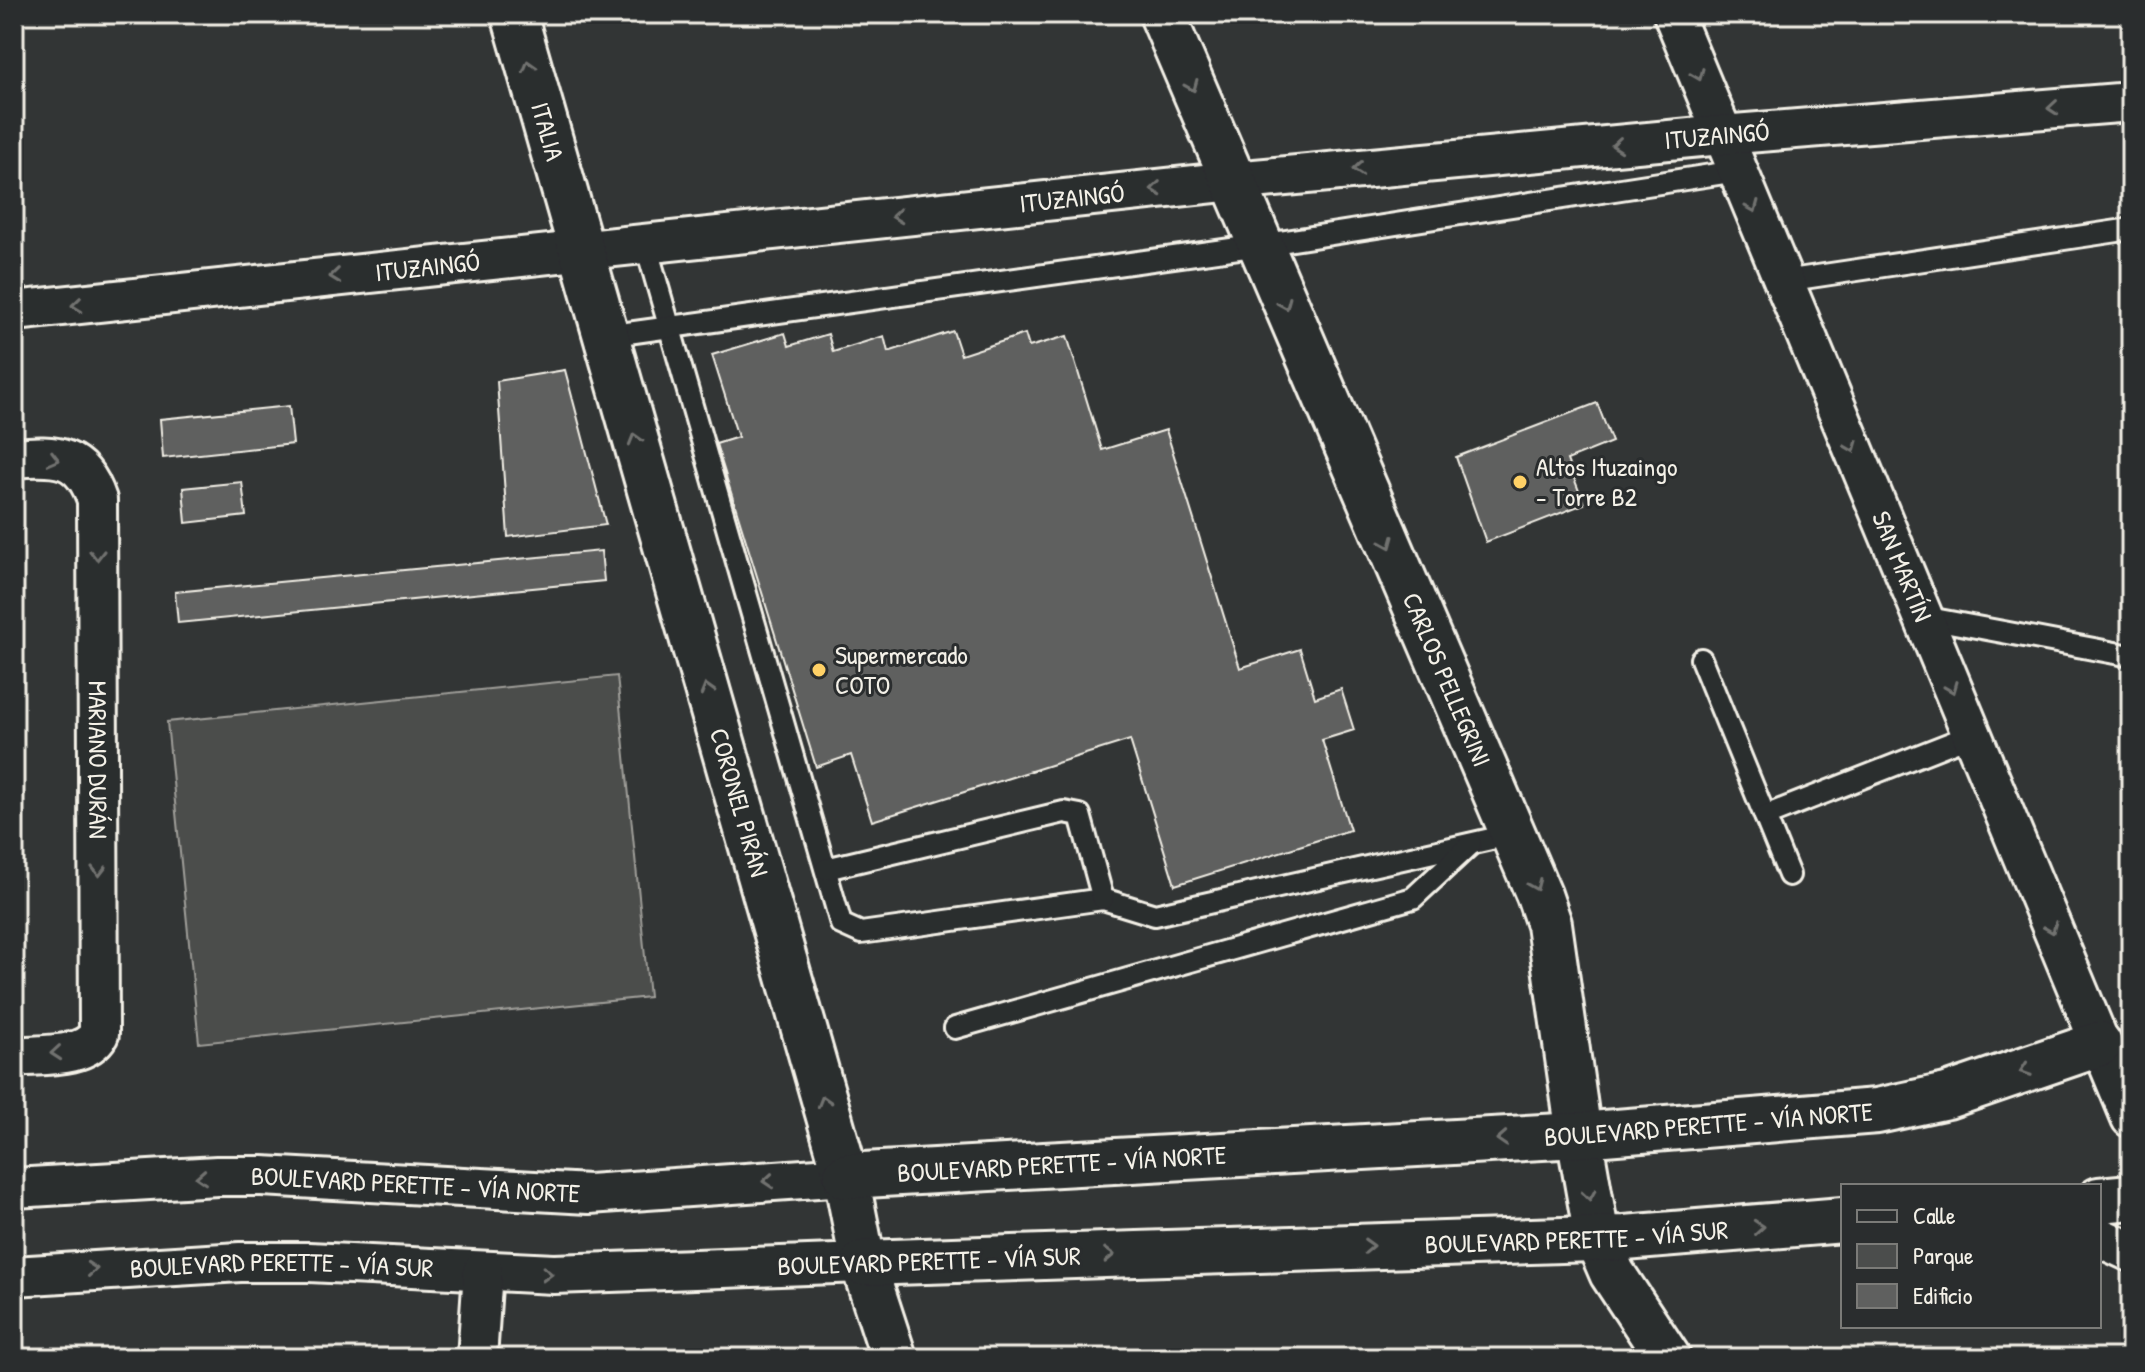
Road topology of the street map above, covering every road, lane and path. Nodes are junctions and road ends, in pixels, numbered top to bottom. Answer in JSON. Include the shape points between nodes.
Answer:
{"nodes":[{"id":1,"x":514,"y":14,"type":"edge"},
{"id":2,"x":1162,"y":14,"type":"edge"},
{"id":3,"x":1673,"y":14,"type":"edge"},
{"id":4,"x":2131,"y":102,"type":"edge"},
{"id":5,"x":1722,"y":135,"type":"junction"},
{"id":6,"x":1737,"y":171,"type":"junction"},
{"id":7,"x":1233,"y":181,"type":"junction"},
{"id":8,"x":2131,"y":229,"type":"edge"},
{"id":9,"x":645,"y":242,"type":"junction"},
{"id":10,"x":1260,"y":245,"type":"junction"},
{"id":11,"x":580,"y":249,"type":"junction"},
{"id":12,"x":1784,"y":281,"type":"junction"},
{"id":13,"x":14,"y":311,"type":"edge"},
{"id":14,"x":669,"y":325,"type":"junction"},
{"id":15,"x":606,"y":336,"type":"junction"},
{"id":16,"x":14,"y":458,"type":"edge"},
{"id":17,"x":1923,"y":617,"type":"junction"},
{"id":18,"x":2131,"y":656,"type":"edge"},
{"id":19,"x":1701,"y":659,"type":"dead end"},
{"id":20,"x":1971,"y":735,"type":"junction"},
{"id":21,"x":1765,"y":816,"type":"junction"},
{"id":22,"x":1513,"y":834,"type":"junction"},
{"id":23,"x":1471,"y":844,"type":"junction"},
{"id":24,"x":826,"y":869,"type":"junction"},
{"id":25,"x":1789,"y":875,"type":"dead end"},
{"id":26,"x":1103,"y":899,"type":"junction"},
{"id":27,"x":955,"y":1028,"type":"dead end"},
{"id":28,"x":2099,"y":1044,"type":"junction"},
{"id":29,"x":14,"y":1057,"type":"edge"},
{"id":30,"x":2131,"y":1118,"type":"edge"},
{"id":31,"x":1579,"y":1135,"type":"junction"},
{"id":32,"x":846,"y":1176,"type":"junction"},
{"id":33,"x":14,"y":1188,"type":"edge"},
{"id":34,"x":2131,"y":1197,"type":"edge"},
{"id":35,"x":2101,"y":1200,"type":"edge"},
{"id":36,"x":1841,"y":1220,"type":"edge"},
{"id":37,"x":1597,"y":1238,"type":"junction"},
{"id":38,"x":2101,"y":1238,"type":"edge"},
{"id":39,"x":2131,"y":1252,"type":"edge"},
{"id":40,"x":863,"y":1263,"type":"junction"},
{"id":41,"x":483,"y":1271,"type":"junction"},
{"id":42,"x":14,"y":1276,"type":"edge"},
{"id":43,"x":477,"y":1358,"type":"edge"},
{"id":44,"x":894,"y":1358,"type":"edge"},
{"id":45,"x":1668,"y":1358,"type":"edge"}],
"edges":[{"from":11,"to":1,"type":"street","name":"ITALIA","one_way":true},
{"from":2,"to":7,"type":"street","name":"CARLOS PELLEGRINI","one_way":true},
{"from":3,"to":5,"type":"street","name":"SAN MARTÍN","one_way":true},
{"from":4,"to":5,"type":"street","name":"ITUZAINGÓ","one_way":true},
{"from":5,"to":6,"type":"street","name":"SAN MARTÍN"},
{"from":5,"to":7,"type":"street","name":"ITUZAINGÓ","one_way":true},
{"from":6,"to":10,"type":"lane"},
{"from":6,"to":12,"type":"street","name":"SAN MARTÍN","one_way":true},
{"from":7,"to":9,"type":"street","name":"ITUZAINGÓ","one_way":true},
{"from":7,"to":10,"type":"street","name":"CARLOS PELLEGRINI"},
{"from":8,"to":12,"type":"lane"},
{"from":9,"to":11,"type":"street","name":"ITUZAINGÓ"},
{"from":9,"to":14,"type":"lane"},
{"from":10,"to":14,"type":"lane"},
{"from":10,"to":22,"type":"street","name":"CARLOS PELLEGRINI","one_way":true},
{"from":11,"to":13,"type":"street","name":"ITUZAINGÓ","one_way":true},
{"from":11,"to":15,"type":"street","name":"CORONEL PIRÁN"},
{"from":12,"to":17,"type":"street","name":"SAN MARTÍN","one_way":true},
{"from":14,"to":15,"type":"lane"},
{"from":14,"to":24,"type":"lane"},
{"from":32,"to":15,"type":"street","name":"CORONEL PIRÁN","one_way":true},
{"from":16,"to":29,"type":"street","name":"MARIANO DURÁN","one_way":true,"via":[[48,455],[73,464],[89,478],[97,500],[99,1034],[87,1048]]},
{"from":17,"to":18,"type":"lane"},
{"from":17,"to":20,"type":"street","name":"SAN MARTÍN","one_way":true},
{"from":19,"to":21,"type":"lane"},
{"from":20,"to":21,"type":"lane"},
{"from":20,"to":28,"type":"street","name":"SAN MARTÍN","one_way":true},
{"from":21,"to":25,"type":"lane"},
{"from":22,"to":23,"type":"lane"},
{"from":22,"to":31,"type":"street","name":"CARLOS PELLEGRINI","one_way":true,"via":[[1549,924]]},
{"from":23,"to":26,"type":"lane","via":[[1155,915]]},
{"from":23,"to":27,"type":"lane","via":[[1413,898]]},
{"from":24,"to":26,"type":"lane","via":[[841,924],[861,933]]},
{"from":24,"to":26,"type":"lane","via":[[1064,812],[1080,815]]},
{"from":28,"to":30,"type":"street","name":"SAN MARTÍN"},
{"from":28,"to":31,"type":"street","name":"BOULEVARD PERETTE - VÍA NORTE","one_way":true,"via":[[1917,1104]]},
{"from":31,"to":32,"type":"street","name":"BOULEVARD PERETTE - VÍA NORTE","one_way":true},
{"from":31,"to":37,"type":"street","name":"CARLOS PELLEGRINI","one_way":true},
{"from":32,"to":33,"type":"street","name":"BOULEVARD PERETTE - VÍA NORTE","one_way":true,"via":[[589,1194],[262,1176]]},
{"from":32,"to":40,"type":"street","name":"CORONEL PIRÁN"},
{"from":34,"to":35,"type":"street"},
{"from":37,"to":36,"type":"street","name":"BOULEVARD PERETTE - VÍA SUR","one_way":true},
{"from":40,"to":37,"type":"street","name":"BOULEVARD PERETTE - VÍA SUR","one_way":true},
{"from":37,"to":45,"type":"street","name":"CARLOS PELLEGRINI","via":[[1612,1273]]},
{"from":38,"to":39,"type":"street"},
{"from":41,"to":40,"type":"street","name":"BOULEVARD PERETTE - VÍA SUR","one_way":true,"via":[[601,1274]]},
{"from":40,"to":44,"type":"street","name":"CORONEL PIRÁN"},
{"from":42,"to":41,"type":"street","name":"BOULEVARD PERETTE - VÍA SUR","one_way":true,"via":[[240,1262]]},
{"from":41,"to":43,"type":"street"}]}
